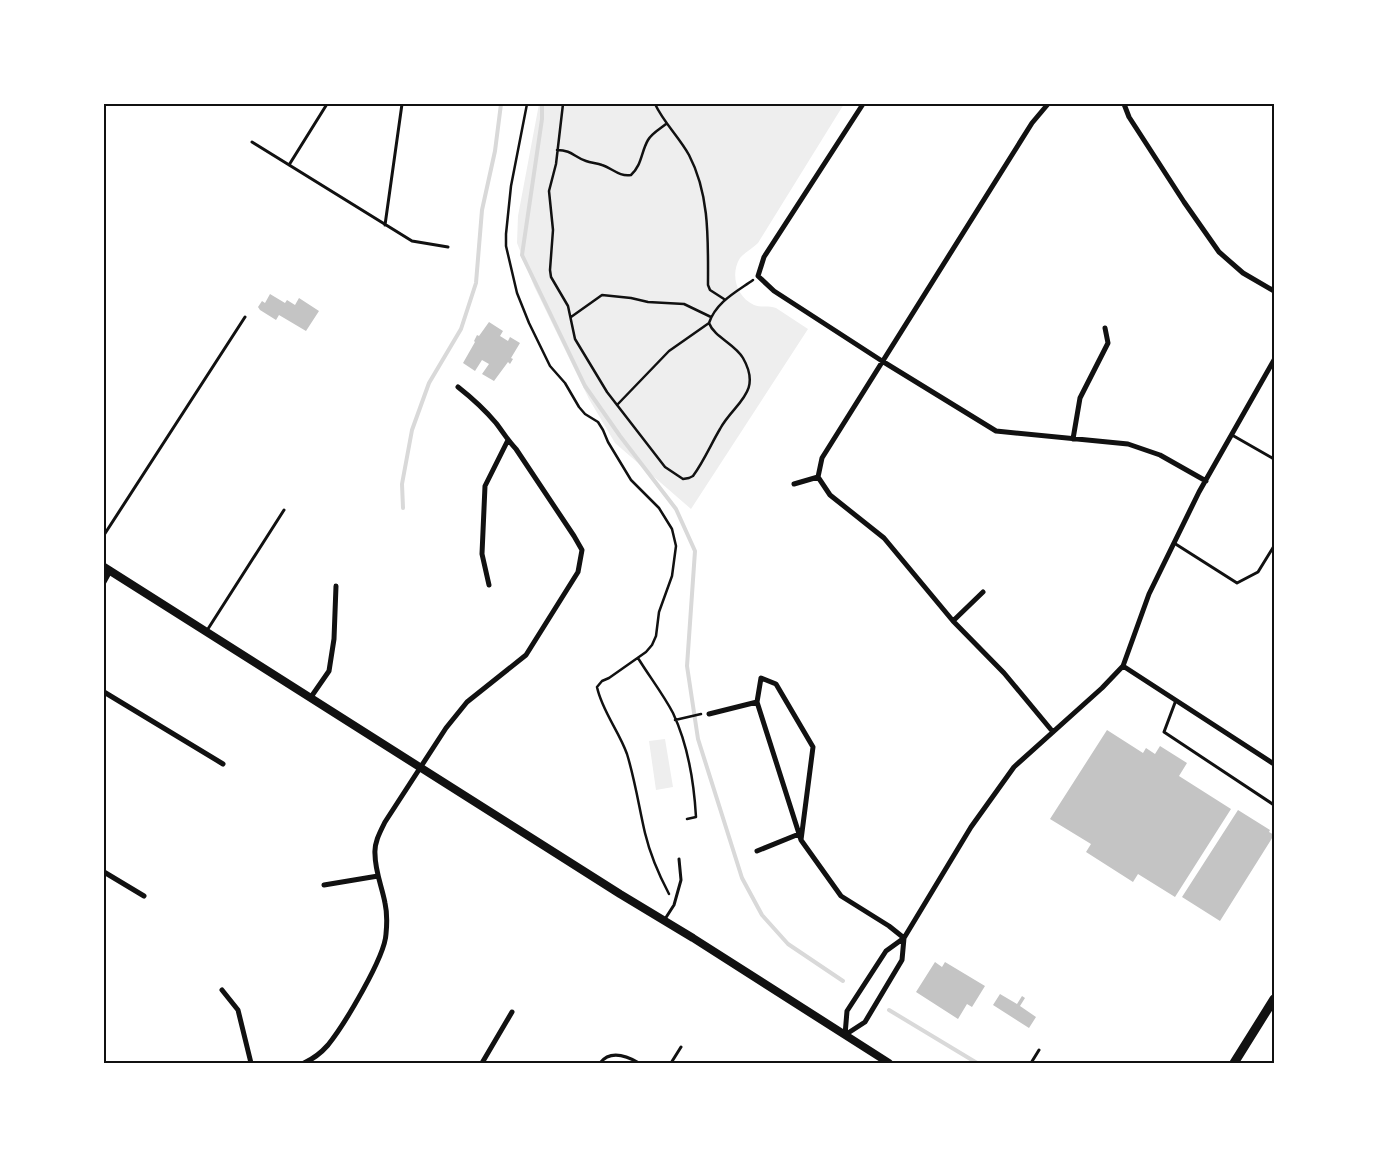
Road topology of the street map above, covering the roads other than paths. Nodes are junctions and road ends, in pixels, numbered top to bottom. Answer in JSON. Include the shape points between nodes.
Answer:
{"nodes":[{"id":1,"x":327,"y":104,"type":"edge"},
{"id":2,"x":402,"y":104,"type":"edge"},
{"id":3,"x":863,"y":104,"type":"edge"},
{"id":4,"x":1048,"y":104,"type":"edge"},
{"id":5,"x":1124,"y":104,"type":"edge"},
{"id":6,"x":252,"y":142,"type":"dead end"},
{"id":7,"x":289,"y":165,"type":"junction"},
{"id":8,"x":385,"y":225,"type":"junction"},
{"id":9,"x":448,"y":247,"type":"dead end"},
{"id":10,"x":1274,"y":291,"type":"edge"},
{"id":11,"x":245,"y":317,"type":"dead end"},
{"id":12,"x":1105,"y":328,"type":"dead end"},
{"id":13,"x":1274,"y":360,"type":"edge"},
{"id":14,"x":882,"y":361,"type":"junction"},
{"id":15,"x":458,"y":387,"type":"dead end"},
{"id":16,"x":1232,"y":435,"type":"junction"},
{"id":17,"x":1073,"y":439,"type":"junction"},
{"id":18,"x":508,"y":440,"type":"junction"},
{"id":19,"x":1274,"y":459,"type":"edge"},
{"id":20,"x":818,"y":477,"type":"junction"},
{"id":21,"x":1206,"y":481,"type":"junction"},
{"id":22,"x":794,"y":484,"type":"dead end"},
{"id":23,"x":284,"y":510,"type":"dead end"},
{"id":24,"x":104,"y":535,"type":"edge"},
{"id":25,"x":1174,"y":542,"type":"junction"},
{"id":26,"x":1274,"y":546,"type":"edge"},
{"id":27,"x":107,"y":569,"type":"edge"},
{"id":28,"x":104,"y":582,"type":"edge"},
{"id":29,"x":336,"y":586,"type":"dead end"},
{"id":30,"x":488,"y":586,"type":"dead end"},
{"id":31,"x":983,"y":592,"type":"dead end"},
{"id":32,"x":953,"y":621,"type":"junction"},
{"id":33,"x":206,"y":632,"type":"junction"},
{"id":34,"x":1123,"y":666,"type":"junction"},
{"id":35,"x":104,"y":692,"type":"edge"},
{"id":36,"x":311,"y":697,"type":"junction"},
{"id":37,"x":1176,"y":700,"type":"junction"},
{"id":38,"x":758,"y":702,"type":"junction"},
{"id":39,"x":709,"y":714,"type":"dead end"},
{"id":40,"x":1053,"y":732,"type":"junction"},
{"id":41,"x":223,"y":764,"type":"dead end"},
{"id":42,"x":1274,"y":764,"type":"edge"},
{"id":43,"x":421,"y":767,"type":"junction"},
{"id":44,"x":1274,"y":805,"type":"edge"},
{"id":45,"x":799,"y":834,"type":"junction"},
{"id":46,"x":801,"y":840,"type":"junction"},
{"id":47,"x":757,"y":851,"type":"dead end"},
{"id":48,"x":679,"y":859,"type":"dead end"},
{"id":49,"x":104,"y":872,"type":"edge"},
{"id":50,"x":378,"y":876,"type":"junction"},
{"id":51,"x":324,"y":885,"type":"dead end"},
{"id":52,"x":144,"y":896,"type":"dead end"},
{"id":53,"x":664,"y":920,"type":"junction"},
{"id":54,"x":904,"y":938,"type":"junction"},
{"id":55,"x":222,"y":990,"type":"dead end"},
{"id":56,"x":1274,"y":1000,"type":"edge"},
{"id":57,"x":512,"y":1012,"type":"dead end"},
{"id":58,"x":845,"y":1035,"type":"junction"},
{"id":59,"x":681,"y":1047,"type":"dead end"},
{"id":60,"x":1039,"y":1050,"type":"dead end"},
{"id":61,"x":316,"y":1061,"type":"edge"},
{"id":62,"x":251,"y":1063,"type":"edge"},
{"id":63,"x":304,"y":1063,"type":"edge"},
{"id":64,"x":482,"y":1063,"type":"edge"},
{"id":65,"x":600,"y":1063,"type":"edge"},
{"id":66,"x":639,"y":1063,"type":"edge"},
{"id":67,"x":671,"y":1063,"type":"edge"},
{"id":68,"x":889,"y":1063,"type":"edge"},
{"id":69,"x":1031,"y":1063,"type":"edge"},
{"id":70,"x":1234,"y":1063,"type":"edge"}],
"edges":[{"from":1,"to":7,"type":"lane"},
{"from":2,"to":8,"type":"lane"},
{"from":3,"to":14,"type":"street","via":[[764,258],[758,276],[774,291]]},
{"from":4,"to":14,"type":"street","via":[[1032,122]]},
{"from":5,"to":10,"type":"street","via":[[1129,117],[1219,252],[1243,273]]},
{"from":6,"to":7,"type":"lane"},
{"from":7,"to":8,"type":"lane"},
{"from":8,"to":9,"type":"lane","via":[[412,241]]},
{"from":11,"to":24,"type":"lane"},
{"from":12,"to":17,"type":"street","via":[[1108,343],[1080,398]]},
{"from":13,"to":16,"type":"street"},
{"from":14,"to":17,"type":"street","via":[[996,431]]},
{"from":14,"to":20,"type":"street","via":[[822,458]]},
{"from":15,"to":18,"type":"street","via":[[472,398]]},
{"from":16,"to":19,"type":"lane"},
{"from":16,"to":21,"type":"street"},
{"from":17,"to":21,"type":"street","via":[[1141,447]]},
{"from":18,"to":30,"type":"street","via":[[485,486],[482,554]]},
{"from":18,"to":43,"type":"street","via":[[582,550],[578,572],[526,655],[467,702]]},
{"from":20,"to":22,"type":"street"},
{"from":20,"to":32,"type":"street","via":[[830,495],[884,538]]},
{"from":21,"to":25,"type":"street"},
{"from":23,"to":33,"type":"lane"},
{"from":25,"to":26,"type":"lane","via":[[1237,583],[1258,572]]},
{"from":25,"to":34,"type":"street","via":[[1149,594]]},
{"from":27,"to":28,"type":"street"},
{"from":27,"to":33,"type":"main road"},
{"from":29,"to":36,"type":"street","via":[[329,671]]},
{"from":31,"to":32,"type":"street"},
{"from":32,"to":40,"type":"street","via":[[1004,672]]},
{"from":33,"to":36,"type":"main road"},
{"from":34,"to":37,"type":"street"},
{"from":34,"to":40,"type":"street"},
{"from":35,"to":41,"type":"street"},
{"from":36,"to":43,"type":"main road"},
{"from":37,"to":42,"type":"street"},
{"from":37,"to":44,"type":"lane","via":[[1164,732]]},
{"from":38,"to":39,"type":"street"},
{"from":38,"to":45,"type":"street"},
{"from":38,"to":46,"type":"street","via":[[761,678],[776,684],[813,747]]},
{"from":40,"to":54,"type":"street","via":[[1014,767],[975,821]]},
{"from":43,"to":50,"type":"street","via":[[377,838],[374,854]]},
{"from":43,"to":53,"type":"main road"},
{"from":45,"to":46,"type":"street"},
{"from":45,"to":47,"type":"street"},
{"from":46,"to":54,"type":"street","via":[[841,896]]},
{"from":48,"to":53,"type":"lane","via":[[681,880],[674,904]]},
{"from":49,"to":52,"type":"street"},
{"from":50,"to":51,"type":"street"},
{"from":50,"to":61,"type":"street","via":[[386,904],[386,935],[377,964]]},
{"from":53,"to":58,"type":"main road"},
{"from":54,"to":58,"type":"street","via":[[902,960],[864,1022]]},
{"from":54,"to":58,"type":"street","via":[[886,951],[847,1011]]},
{"from":55,"to":62,"type":"street","via":[[238,1010]]},
{"from":56,"to":70,"type":"main road"},
{"from":57,"to":64,"type":"street"},
{"from":58,"to":68,"type":"main road"},
{"from":59,"to":67,"type":"lane"},
{"from":60,"to":69,"type":"lane"},
{"from":61,"to":63,"type":"street"},
{"from":65,"to":66,"type":"lane","via":[[604,1058],[617,1055]]}]}
